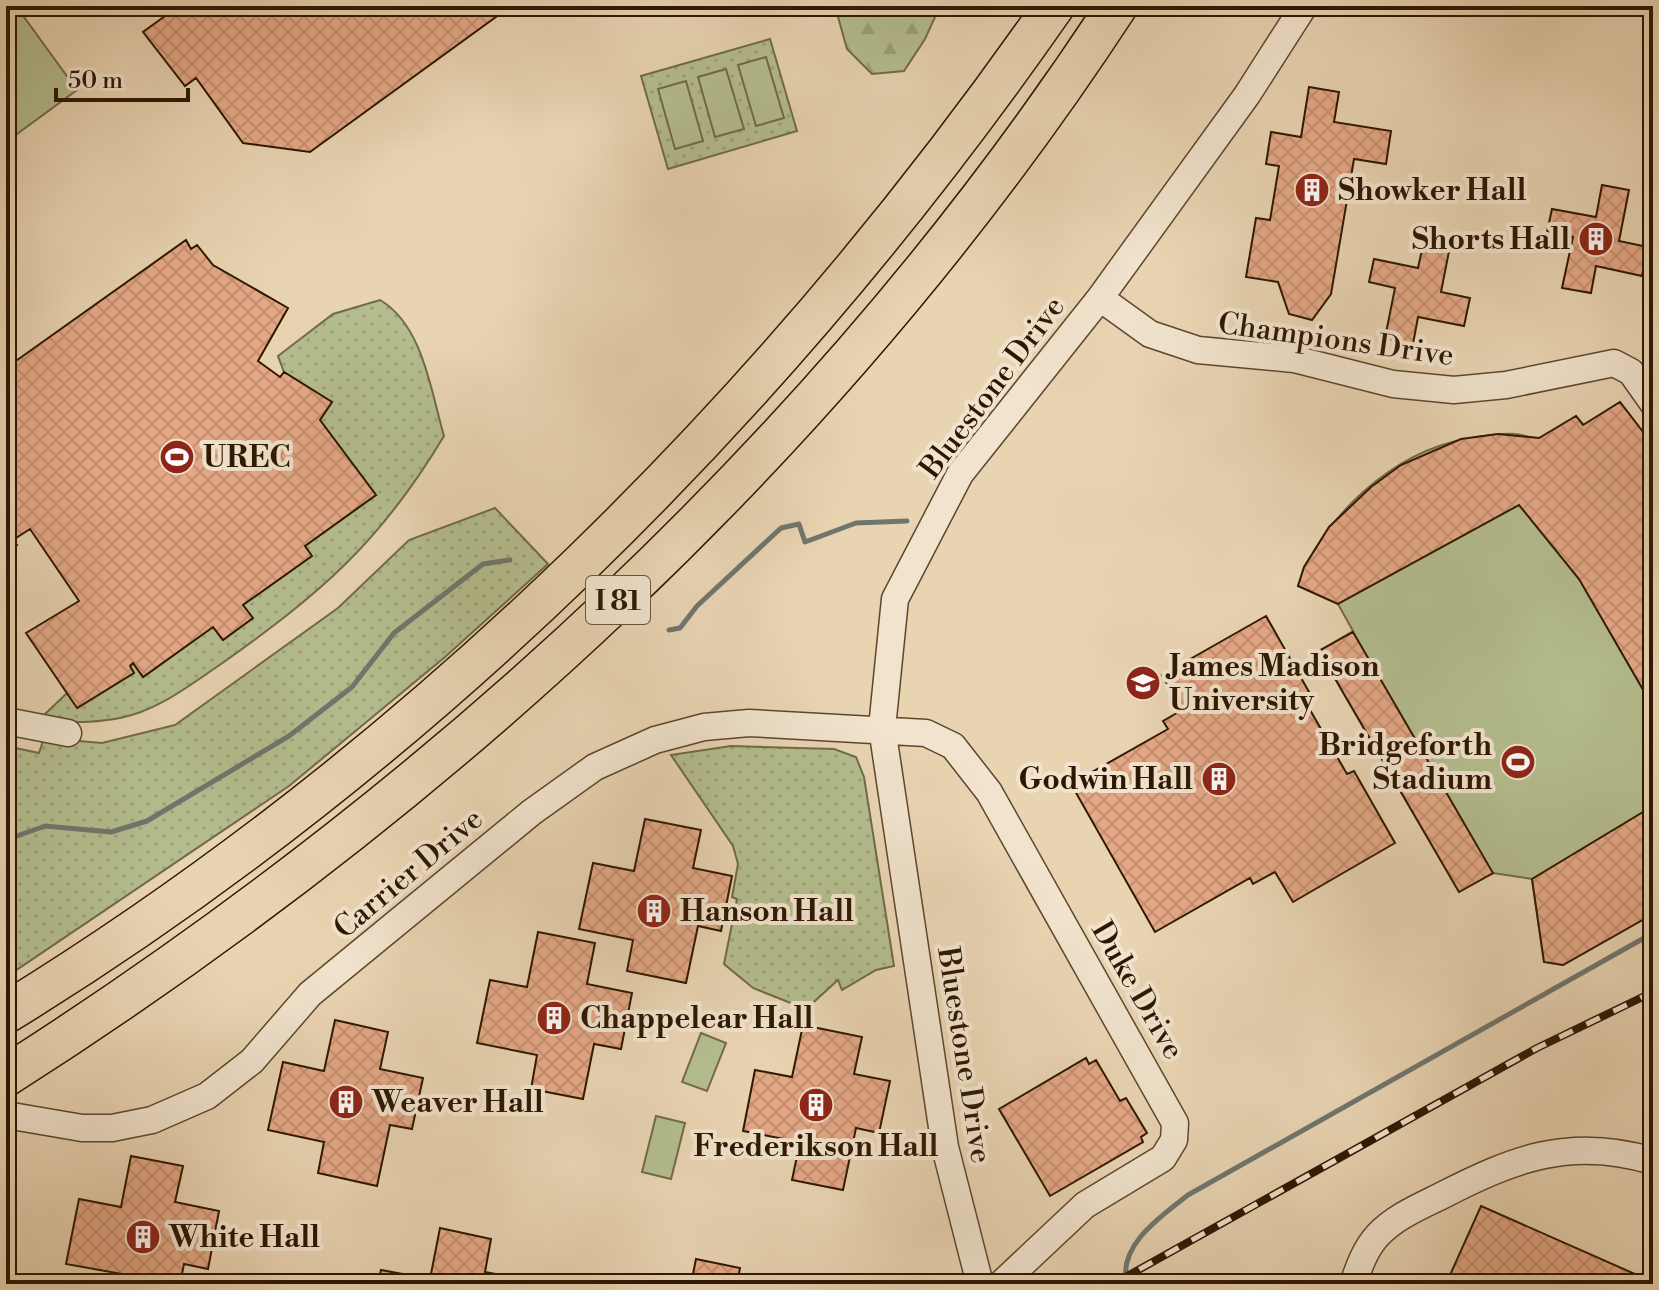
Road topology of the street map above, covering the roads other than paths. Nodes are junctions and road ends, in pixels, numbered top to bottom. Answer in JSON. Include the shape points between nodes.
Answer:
{"nodes":[{"id":1,"x":1054,"y":6,"type":"edge"},
{"id":2,"x":1117,"y":6,"type":"edge"},
{"id":3,"x":1304,"y":6,"type":"edge"},
{"id":4,"x":1100,"y":298,"type":"junction"},
{"id":5,"x":1653,"y":403,"type":"edge"},
{"id":6,"x":6,"y":721,"type":"edge"},
{"id":7,"x":882,"y":728,"type":"junction"},
{"id":8,"x":68,"y":733,"type":"dead end"},
{"id":9,"x":6,"y":1013,"type":"edge"},
{"id":10,"x":6,"y":1076,"type":"edge"},
{"id":11,"x":6,"y":1115,"type":"edge"},
{"id":12,"x":1653,"y":1161,"type":"edge"},
{"id":13,"x":980,"y":1284,"type":"edge"},
{"id":14,"x":1001,"y":1284,"type":"edge"},
{"id":15,"x":1353,"y":1284,"type":"edge"}],
"edges":[{"from":1,"to":9,"type":"highway","number":"I 81","via":[[853,271],[748,391],[568,575],[316,794],[176,899]]},
{"from":2,"to":10,"type":"highway","number":"I 81","via":[[955,228],[858,346],[598,621],[328,851],[177,963]]},
{"from":3,"to":4,"type":"street","name":"Bluestone Drive","via":[[1247,95]]},
{"from":4,"to":5,"type":"street","name":"Champions Drive","via":[[1150,334],[1198,350],[1294,359],[1438,390],[1491,388],[1614,363],[1631,372]]},
{"from":4,"to":7,"type":"street","name":"Bluestone Drive","via":[[960,474],[903,579],[891,623]]},
{"from":6,"to":8,"type":"street"},
{"from":7,"to":11,"type":"street","name":"Carrier Drive","via":[[732,724],[673,734],[621,752],[551,797],[310,994],[223,1086],[141,1123],[94,1129]]},
{"from":7,"to":13,"type":"street","name":"Bluestone Drive","via":[[945,1147]]},
{"from":7,"to":14,"type":"street","name":"Duke Drive","via":[[938,737],[973,769],[1175,1123],[1172,1145],[1163,1158],[1085,1205]]},
{"from":12,"to":15,"type":"street","via":[[1578,1151],[1517,1160],[1402,1216],[1378,1235]]}]}
